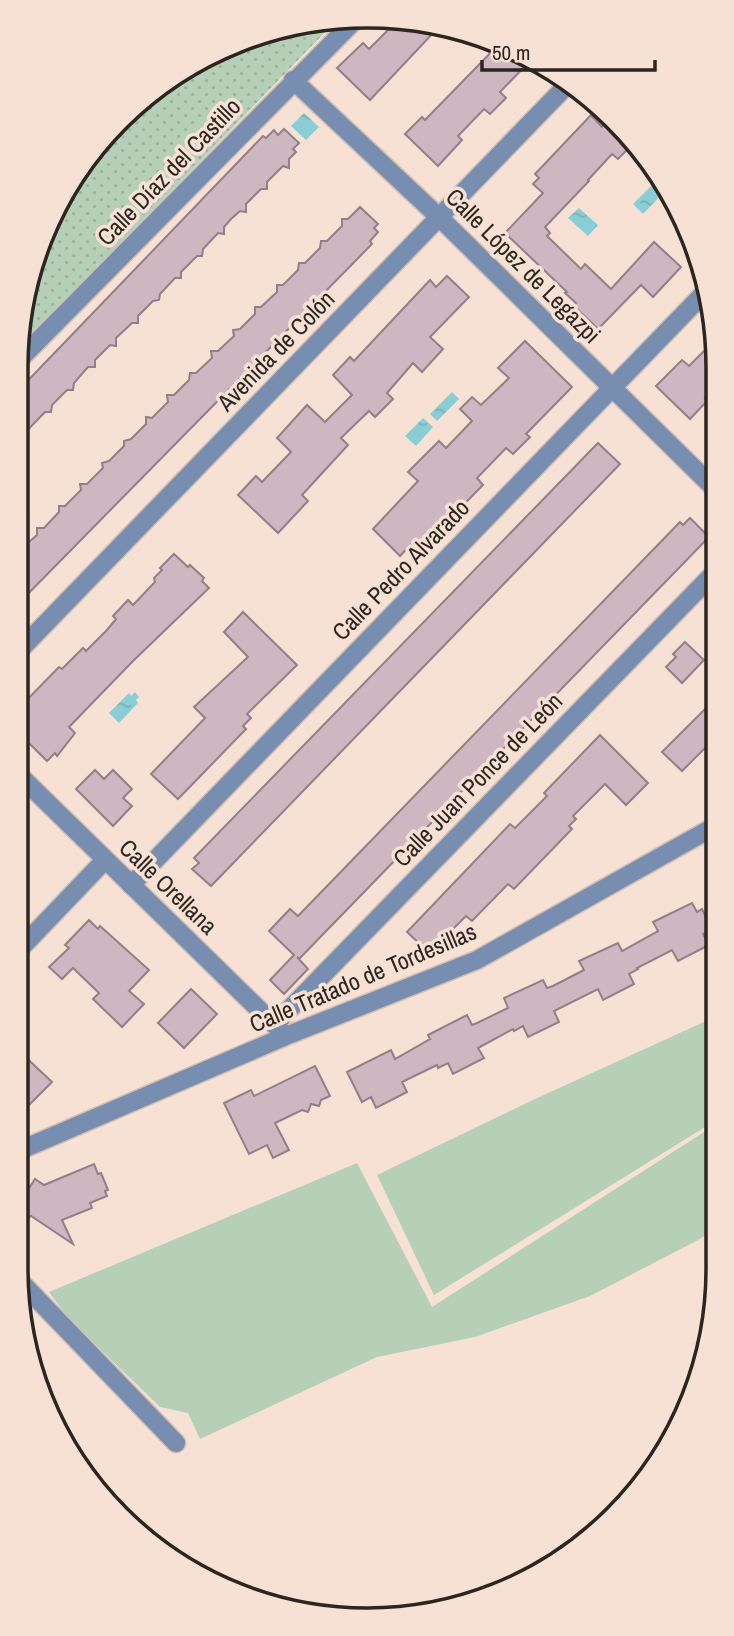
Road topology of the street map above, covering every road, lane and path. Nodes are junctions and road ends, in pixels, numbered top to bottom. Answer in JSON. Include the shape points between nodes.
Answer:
{"nodes":[{"id":1,"x":346,"y":29,"type":"edge"},
{"id":2,"x":293,"y":80,"type":"junction"},
{"id":3,"x":562,"y":90,"type":"edge"},
{"id":4,"x":440,"y":218,"type":"junction"},
{"id":5,"x":698,"y":299,"type":"edge"},
{"id":6,"x":29,"y":350,"type":"edge"},
{"id":7,"x":611,"y":387,"type":"junction"},
{"id":8,"x":706,"y":480,"type":"edge"},
{"id":9,"x":706,"y":582,"type":"edge"},
{"id":10,"x":28,"y":642,"type":"edge"},
{"id":11,"x":28,"y":784,"type":"edge"},
{"id":12,"x":706,"y":831,"type":"edge"},
{"id":13,"x":105,"y":860,"type":"junction"},
{"id":14,"x":131,"y":885,"type":"junction"},
{"id":15,"x":28,"y":940,"type":"edge"},
{"id":16,"x":280,"y":1030,"type":"junction"},
{"id":17,"x":28,"y":1146,"type":"edge"},
{"id":18,"x":29,"y":1290,"type":"edge"},
{"id":19,"x":176,"y":1443,"type":"dead end"}],
"edges":[{"from":1,"to":2,"type":"street","name":"Calle Díaz del Castillo"},
{"from":2,"to":4,"type":"street","name":"Calle López de Legazpi"},
{"from":2,"to":6,"type":"street","name":"Calle Díaz del Castillo"},
{"from":3,"to":4,"type":"street","name":"Avenida de Colón"},
{"from":4,"to":7,"type":"street","name":"Calle López de Legazpi"},
{"from":4,"to":10,"type":"street","name":"Avenida de Colón"},
{"from":5,"to":7,"type":"street","name":"Calle Pedro Alvarado"},
{"from":7,"to":8,"type":"street","name":"Calle López de Legazpi"},
{"from":7,"to":14,"type":"street","name":"Calle Pedro Alvarado"},
{"from":9,"to":16,"type":"street","name":"Calle Juan Ponce de León"},
{"from":11,"to":13,"type":"street","name":"Calle Orellana"},
{"from":12,"to":16,"type":"street","name":"Calle Tratado de Tordesillas","via":[[477,960]]},
{"from":13,"to":14,"type":"street","name":"Calle Orellana"},
{"from":13,"to":15,"type":"street"},
{"from":14,"to":16,"type":"street","name":"Calle Orellana"},
{"from":16,"to":17,"type":"street","name":"Calle Tratado de Tordesillas"},
{"from":18,"to":19,"type":"street"}]}
